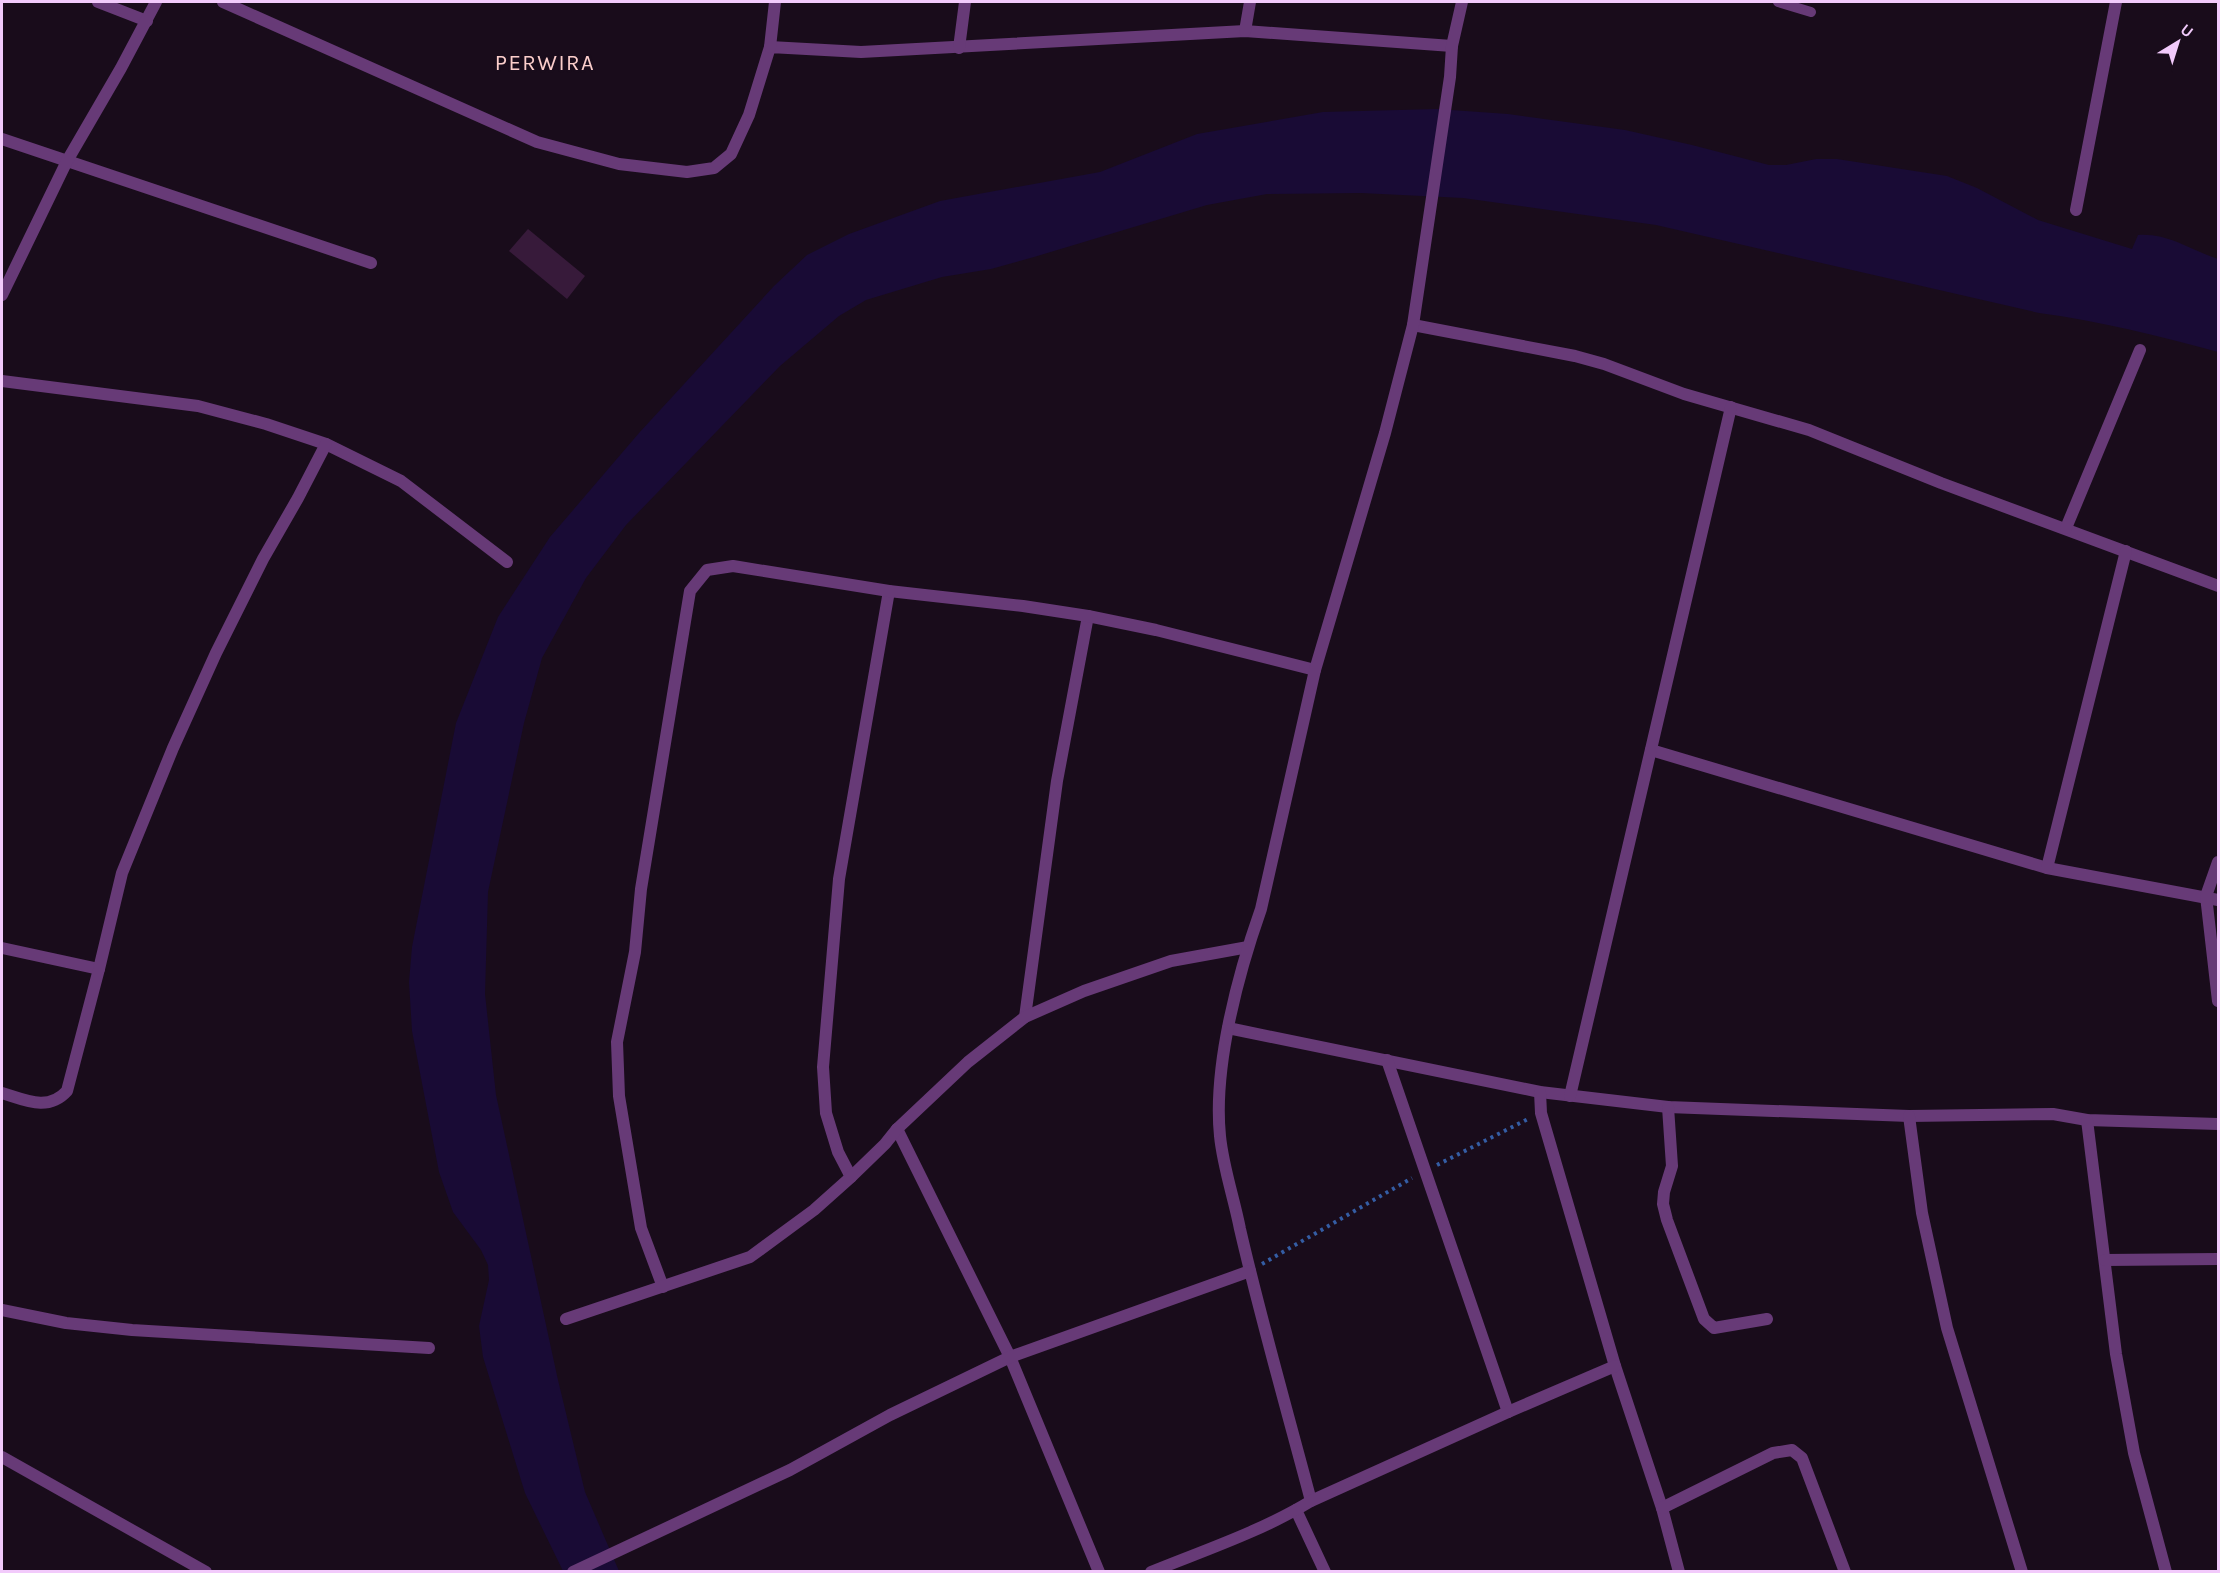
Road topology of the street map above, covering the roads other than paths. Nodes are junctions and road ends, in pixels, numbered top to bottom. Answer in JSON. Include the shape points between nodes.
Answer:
{"nodes":[{"id":1,"x":98,"y":2,"type":"edge"},
{"id":2,"x":156,"y":2,"type":"edge"},
{"id":3,"x":223,"y":2,"type":"edge"},
{"id":4,"x":775,"y":2,"type":"edge"},
{"id":5,"x":965,"y":2,"type":"edge"},
{"id":6,"x":1250,"y":2,"type":"edge"},
{"id":7,"x":1462,"y":2,"type":"edge"},
{"id":8,"x":1778,"y":2,"type":"edge"},
{"id":9,"x":2116,"y":2,"type":"edge"},
{"id":10,"x":1812,"y":12,"type":"dead end"},
{"id":11,"x":147,"y":21,"type":"junction"},
{"id":12,"x":1245,"y":31,"type":"junction"},
{"id":13,"x":1452,"y":46,"type":"junction"},
{"id":14,"x":770,"y":47,"type":"junction"},
{"id":15,"x":959,"y":48,"type":"junction"},
{"id":16,"x":2,"y":139,"type":"edge"},
{"id":17,"x":67,"y":161,"type":"junction"},
{"id":18,"x":2076,"y":210,"type":"dead end"},
{"id":19,"x":371,"y":263,"type":"dead end"},
{"id":20,"x":5,"y":280,"type":"edge"},
{"id":21,"x":2,"y":295,"type":"edge"},
{"id":22,"x":1413,"y":325,"type":"junction"},
{"id":23,"x":2140,"y":350,"type":"dead end"},
{"id":24,"x":2,"y":381,"type":"edge"},
{"id":25,"x":1731,"y":407,"type":"junction"},
{"id":26,"x":326,"y":444,"type":"junction"},
{"id":27,"x":2066,"y":528,"type":"junction"},
{"id":28,"x":2126,"y":551,"type":"junction"},
{"id":29,"x":507,"y":562,"type":"dead end"},
{"id":30,"x":2218,"y":586,"type":"edge"},
{"id":31,"x":889,"y":591,"type":"junction"},
{"id":32,"x":1088,"y":616,"type":"junction"},
{"id":33,"x":1315,"y":670,"type":"junction"},
{"id":34,"x":1651,"y":750,"type":"junction"},
{"id":35,"x":2218,"y":862,"type":"edge"},
{"id":36,"x":2047,"y":868,"type":"junction"},
{"id":37,"x":2212,"y":898,"type":"edge"},
{"id":38,"x":1248,"y":947,"type":"junction"},
{"id":39,"x":2,"y":948,"type":"edge"},
{"id":40,"x":99,"y":969,"type":"junction"},
{"id":41,"x":2218,"y":1001,"type":"edge"},
{"id":42,"x":1025,"y":1017,"type":"junction"},
{"id":43,"x":1228,"y":1028,"type":"junction"},
{"id":44,"x":1387,"y":1060,"type":"junction"},
{"id":45,"x":1540,"y":1092,"type":"junction"},
{"id":46,"x":2,"y":1094,"type":"edge"},
{"id":47,"x":1570,"y":1096,"type":"junction"},
{"id":48,"x":1668,"y":1107,"type":"junction"},
{"id":49,"x":1909,"y":1116,"type":"junction"},
{"id":50,"x":2087,"y":1120,"type":"junction"},
{"id":51,"x":2218,"y":1124,"type":"edge"},
{"id":52,"x":897,"y":1129,"type":"junction"},
{"id":53,"x":851,"y":1177,"type":"junction"},
{"id":54,"x":2218,"y":1259,"type":"edge"},
{"id":55,"x":2105,"y":1260,"type":"junction"},
{"id":56,"x":1250,"y":1270,"type":"junction"},
{"id":57,"x":663,"y":1287,"type":"junction"},
{"id":58,"x":2,"y":1310,"type":"edge"},
{"id":59,"x":566,"y":1319,"type":"dead end"},
{"id":60,"x":1767,"y":1319,"type":"dead end"},
{"id":61,"x":429,"y":1348,"type":"dead end"},
{"id":62,"x":1010,"y":1357,"type":"junction"},
{"id":63,"x":1615,"y":1366,"type":"junction"},
{"id":64,"x":1508,"y":1412,"type":"junction"},
{"id":65,"x":2,"y":1457,"type":"edge"},
{"id":66,"x":1311,"y":1501,"type":"junction"},
{"id":67,"x":1662,"y":1508,"type":"junction"},
{"id":68,"x":1296,"y":1510,"type":"junction"},
{"id":69,"x":207,"y":1572,"type":"edge"},
{"id":70,"x":573,"y":1572,"type":"edge"},
{"id":71,"x":1099,"y":1572,"type":"edge"},
{"id":72,"x":1151,"y":1572,"type":"edge"},
{"id":73,"x":1325,"y":1572,"type":"edge"},
{"id":74,"x":1679,"y":1572,"type":"edge"},
{"id":75,"x":1845,"y":1572,"type":"edge"},
{"id":76,"x":2022,"y":1572,"type":"edge"},
{"id":77,"x":2166,"y":1572,"type":"edge"}],
"edges":[{"from":1,"to":11,"type":"street"},
{"from":2,"to":11,"type":"street"},
{"from":3,"to":14,"type":"street","via":[[537,142],[619,164],[687,172],[714,168],[731,154],[749,115]]},
{"from":4,"to":14,"type":"street"},
{"from":5,"to":15,"type":"street"},
{"from":6,"to":12,"type":"street"},
{"from":7,"to":13,"type":"street"},
{"from":8,"to":10,"type":"lane"},
{"from":9,"to":18,"type":"street"},
{"from":11,"to":17,"type":"street"},
{"from":12,"to":13,"type":"street"},
{"from":12,"to":15,"type":"street"},
{"from":13,"to":22,"type":"street"},
{"from":14,"to":15,"type":"street","via":[[861,52]]},
{"from":16,"to":17,"type":"street"},
{"from":17,"to":19,"type":"street"},
{"from":17,"to":20,"type":"street"},
{"from":20,"to":21,"type":"street"},
{"from":22,"to":25,"type":"street","via":[[1575,356]]},
{"from":22,"to":33,"type":"street"},
{"from":23,"to":27,"type":"street"},
{"from":24,"to":26,"type":"street","via":[[198,406]]},
{"from":25,"to":27,"type":"street","via":[[1809,430]]},
{"from":25,"to":34,"type":"street"},
{"from":26,"to":29,"type":"street","via":[[401,481]]},
{"from":26,"to":40,"type":"street","via":[[257,570],[172,748],[122,873]]},
{"from":27,"to":28,"type":"street"},
{"from":28,"to":30,"type":"street"},
{"from":28,"to":36,"type":"street"},
{"from":31,"to":32,"type":"street"},
{"from":31,"to":53,"type":"street","via":[[839,879],[823,1067],[826,1113],[838,1152]]},
{"from":31,"to":57,"type":"street","via":[[733,566],[706,570],[690,591],[641,889],[635,952],[617,1042],[619,1096],[641,1228]]},
{"from":32,"to":33,"type":"street"},
{"from":32,"to":42,"type":"street","via":[[1057,781]]},
{"from":33,"to":38,"type":"street","via":[[1261,909]]},
{"from":34,"to":36,"type":"street"},
{"from":34,"to":47,"type":"street"},
{"from":35,"to":37,"type":"street"},
{"from":36,"to":37,"type":"street"},
{"from":37,"to":41,"type":"street"},
{"from":38,"to":42,"type":"street","via":[[1171,961],[1084,991]]},
{"from":38,"to":43,"type":"street"},
{"from":39,"to":40,"type":"street"},
{"from":40,"to":46,"type":"street","via":[[67,1091],[54,1102],[43,1103]]},
{"from":42,"to":52,"type":"street","via":[[968,1062]]},
{"from":43,"to":44,"type":"street"},
{"from":43,"to":56,"type":"street","via":[[1219,1097],[1220,1136]]},
{"from":44,"to":45,"type":"street"},
{"from":44,"to":64,"type":"street"},
{"from":45,"to":47,"type":"street"},
{"from":45,"to":63,"type":"street","via":[[1541,1113]]},
{"from":47,"to":48,"type":"street"},
{"from":48,"to":49,"type":"street"},
{"from":48,"to":60,"type":"street","via":[[1672,1166],[1663,1204],[1704,1319],[1714,1328]]},
{"from":49,"to":50,"type":"street","via":[[2053,1114]]},
{"from":49,"to":76,"type":"street","via":[[1922,1213],[1947,1328]]},
{"from":50,"to":51,"type":"street"},
{"from":50,"to":55,"type":"street"},
{"from":52,"to":53,"type":"street"},
{"from":52,"to":62,"type":"street"},
{"from":53,"to":57,"type":"street","via":[[750,1257]]},
{"from":54,"to":55,"type":"street"},
{"from":55,"to":77,"type":"street","via":[[2134,1453]]},
{"from":56,"to":62,"type":"street"},
{"from":56,"to":66,"type":"street"},
{"from":57,"to":59,"type":"street"},
{"from":58,"to":61,"type":"street","via":[[66,1323],[132,1330]]},
{"from":62,"to":70,"type":"street","via":[[890,1415],[790,1470]]},
{"from":62,"to":71,"type":"street"},
{"from":63,"to":64,"type":"street"},
{"from":63,"to":67,"type":"street"},
{"from":64,"to":66,"type":"street"},
{"from":65,"to":69,"type":"street"},
{"from":66,"to":68,"type":"street"},
{"from":67,"to":74,"type":"street"},
{"from":67,"to":75,"type":"street","via":[[1773,1453],[1792,1450],[1802,1458]]},
{"from":68,"to":72,"type":"street"},
{"from":68,"to":73,"type":"street"}]}
